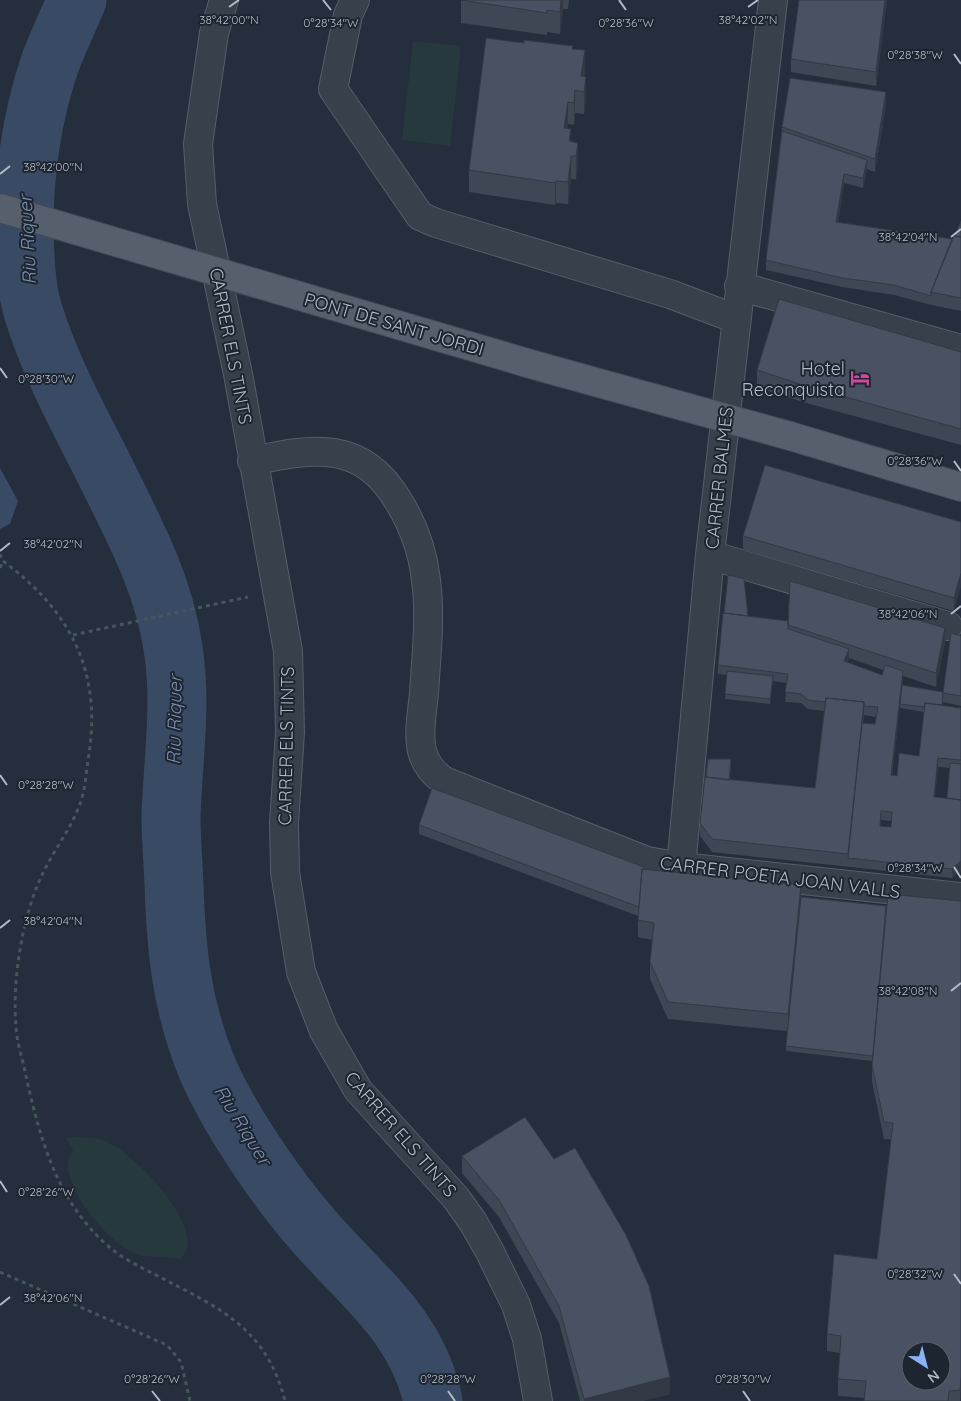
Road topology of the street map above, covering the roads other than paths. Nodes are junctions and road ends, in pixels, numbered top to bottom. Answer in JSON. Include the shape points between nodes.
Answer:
{"nodes":[{"id":1,"x":224,"y":0,"type":"edge"},
{"id":2,"x":355,"y":0,"type":"edge"},
{"id":3,"x":773,"y":0,"type":"edge"},
{"id":4,"x":0,"y":208,"type":"edge"},
{"id":5,"x":739,"y":286,"type":"junction"},
{"id":6,"x":736,"y":319,"type":"junction"},
{"id":7,"x":961,"y":349,"type":"edge"},
{"id":8,"x":252,"y":461,"type":"junction"},
{"id":9,"x":961,"y":487,"type":"edge"},
{"id":10,"x":710,"y":555,"type":"junction"},
{"id":11,"x":948,"y":626,"type":"dead end"},
{"id":12,"x":681,"y":867,"type":"junction"},
{"id":13,"x":961,"y":897,"type":"edge"},
{"id":14,"x":538,"y":1401,"type":"edge"}],
"edges":[{"from":1,"to":8,"type":"street","name":"CARRER ELS TINTS","via":[[214,33],[198,144],[200,184]]},
{"from":2,"to":6,"type":"street","via":[[348,14],[333,89],[420,216],[436,224],[670,294]]},
{"from":3,"to":5,"type":"street","name":"CARRER BALMES"},
{"from":4,"to":9,"type":"main road","name":"PONT DE SANT JORDI","bridge":true},
{"from":5,"to":6,"type":"street","name":"CARRER BALMES"},
{"from":5,"to":7,"type":"street"},
{"from":6,"to":10,"type":"street","name":"CARRER BALMES"},
{"from":8,"to":12,"type":"street","name":"CARRER POETA JOAN VALLS","via":[[296,452],[318,451],[348,456],[374,470],[398,500],[418,544],[426,581],[421,740],[426,762],[433,773],[647,861]]},
{"from":8,"to":14,"type":"street","name":"CARRER ELS TINTS","via":[[290,675],[285,872],[301,972],[324,1032],[358,1090],[456,1198],[489,1250],[516,1305],[527,1339]]},
{"from":10,"to":11,"type":"street"},
{"from":10,"to":12,"type":"street","name":"CARRER BALMES"},
{"from":12,"to":13,"type":"street","name":"CARRER POETA JOAN VALLS"}]}
